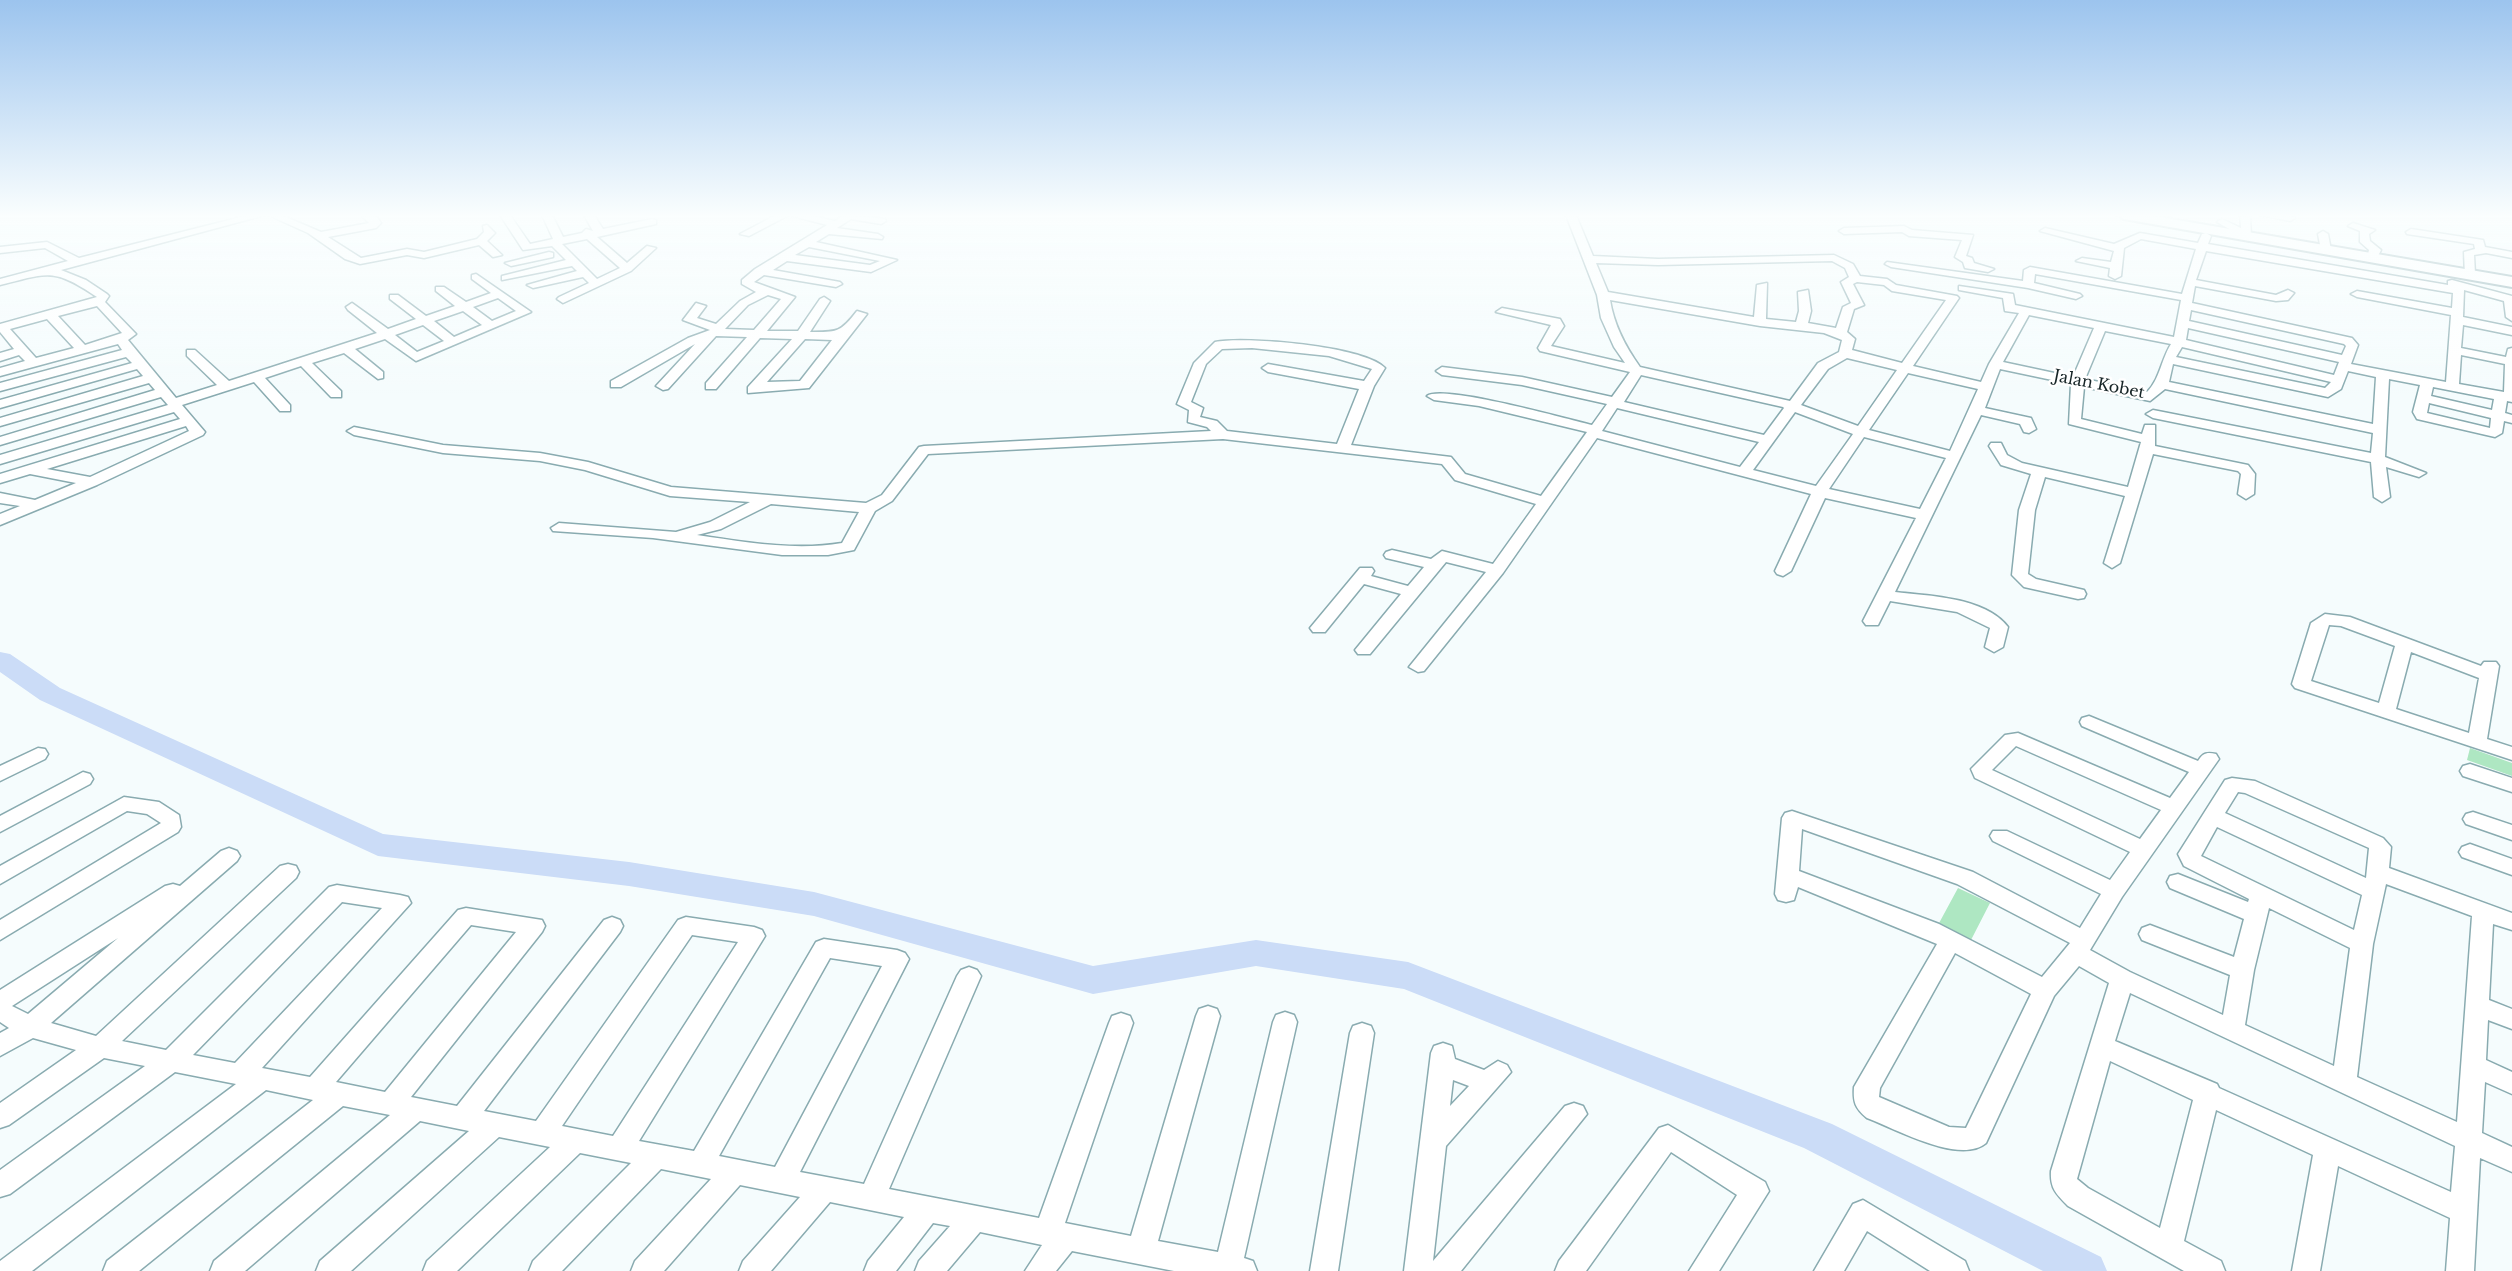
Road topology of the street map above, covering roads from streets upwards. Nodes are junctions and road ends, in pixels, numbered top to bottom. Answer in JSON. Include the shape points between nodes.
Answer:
{"nodes":[{"id":1,"x":29,"y":274,"type":"edge"},
{"id":2,"x":62,"y":274,"type":"edge"},
{"id":3,"x":579,"y":274,"type":"edge"},
{"id":4,"x":586,"y":274,"type":"edge"},
{"id":5,"x":615,"y":274,"type":"edge"},
{"id":6,"x":755,"y":274,"type":"edge"},
{"id":7,"x":779,"y":274,"type":"edge"},
{"id":8,"x":1594,"y":274,"type":"edge"},
{"id":9,"x":1853,"y":274,"type":"edge"},
{"id":10,"x":1974,"y":274,"type":"edge"},
{"id":11,"x":2003,"y":274,"type":"edge"},
{"id":12,"x":2029,"y":274,"type":"edge"},
{"id":13,"x":2053,"y":274,"type":"edge"},
{"id":14,"x":2116,"y":274,"type":"edge"},
{"id":15,"x":2193,"y":274,"type":"edge"},
{"id":16,"x":2398,"y":274,"type":"edge"},
{"id":17,"x":2427,"y":274,"type":"edge"},
{"id":18,"x":2469,"y":274,"type":"edge"},
{"id":19,"x":2471,"y":274,"type":"edge"},
{"id":20,"x":520,"y":275,"type":"edge"},
{"id":21,"x":506,"y":278,"type":"dead end"},
{"id":22,"x":1856,"y":279,"type":"junction"},
{"id":23,"x":2028,"y":281,"type":"junction"},
{"id":24,"x":0,"y":282,"type":"edge"},
{"id":25,"x":2190,"y":282,"type":"junction"},
{"id":26,"x":2453,"y":282,"type":"junction"},
{"id":27,"x":2512,"y":282,"type":"edge"},
{"id":28,"x":596,"y":284,"type":"junction"},
{"id":29,"x":836,"y":284,"type":"dead end"},
{"id":30,"x":533,"y":285,"type":"dead end"},
{"id":31,"x":1763,"y":285,"type":"dead end"},
{"id":32,"x":2117,"y":286,"type":"junction"},
{"id":33,"x":1963,"y":288,"type":"dead end"},
{"id":34,"x":582,"y":290,"type":"junction"},
{"id":35,"x":768,"y":291,"type":"junction"},
{"id":36,"x":1804,"y":292,"type":"dead end"},
{"id":37,"x":2288,"y":293,"type":"dead end"},
{"id":38,"x":500,"y":294,"type":"junction"},
{"id":39,"x":2357,"y":294,"type":"dead end"},
{"id":40,"x":551,"y":295,"type":"dead end"},
{"id":41,"x":1603,"y":295,"type":"junction"},
{"id":42,"x":2076,"y":296,"type":"dead end"},
{"id":43,"x":394,"y":297,"type":"dead end"},
{"id":44,"x":1953,"y":298,"type":"junction"},
{"id":45,"x":563,"y":299,"type":"dead end"},
{"id":46,"x":2511,"y":300,"type":"edge"},
{"id":47,"x":824,"y":301,"type":"dead end"},
{"id":48,"x":99,"y":302,"type":"junction"},
{"id":49,"x":2186,"y":302,"type":"junction"},
{"id":50,"x":699,"y":306,"type":"dead end"},
{"id":51,"x":352,"y":307,"type":"dead end"},
{"id":52,"x":464,"y":307,"type":"junction"},
{"id":53,"x":2009,"y":308,"type":"junction"},
{"id":54,"x":2026,"y":311,"type":"junction"},
{"id":55,"x":1502,"y":312,"type":"dead end"},
{"id":56,"x":50,"y":314,"type":"junction"},
{"id":57,"x":861,"y":314,"type":"dead end"},
{"id":58,"x":2458,"y":316,"type":"junction"},
{"id":59,"x":2512,"y":317,"type":"edge"},
{"id":60,"x":425,"y":320,"type":"junction"},
{"id":61,"x":1760,"y":322,"type":"junction"},
{"id":62,"x":2184,"y":324,"type":"junction"},
{"id":63,"x":491,"y":326,"type":"junction"},
{"id":64,"x":1801,"y":326,"type":"junction"},
{"id":65,"x":2101,"y":326,"type":"junction"},
{"id":66,"x":1,"y":328,"type":"edge"},
{"id":67,"x":714,"y":331,"type":"junction"},
{"id":68,"x":2512,"y":331,"type":"edge"},
{"id":69,"x":1840,"y":333,"type":"junction"},
{"id":70,"x":757,"y":334,"type":"junction"},
{"id":71,"x":384,"y":335,"type":"junction"},
{"id":72,"x":841,"y":335,"type":"junction"},
{"id":73,"x":801,"y":336,"type":"junction"},
{"id":74,"x":121,"y":339,"type":"junction"},
{"id":75,"x":6,"y":340,"type":"edge"},
{"id":76,"x":453,"y":342,"type":"junction"},
{"id":77,"x":2179,"y":342,"type":"junction"},
{"id":78,"x":346,"y":348,"type":"junction"},
{"id":79,"x":83,"y":349,"type":"junction"},
{"id":80,"x":2212,"y":350,"type":"junction"},
{"id":81,"x":2454,"y":350,"type":"junction"},
{"id":82,"x":22,"y":351,"type":"junction"},
{"id":83,"x":2512,"y":351,"type":"edge"},
{"id":84,"x":129,"y":352,"type":"junction"},
{"id":85,"x":191,"y":353,"type":"dead end"},
{"id":86,"x":1846,"y":353,"type":"junction"},
{"id":87,"x":0,"y":356,"type":"edge"},
{"id":88,"x":2168,"y":359,"type":"junction"},
{"id":89,"x":304,"y":362,"type":"junction"},
{"id":90,"x":2512,"y":362,"type":"edge"},
{"id":91,"x":33,"y":363,"type":"junction"},
{"id":92,"x":1996,"y":364,"type":"junction"},
{"id":93,"x":138,"y":365,"type":"junction"},
{"id":94,"x":1909,"y":366,"type":"junction"},
{"id":95,"x":2206,"y":367,"type":"junction"},
{"id":96,"x":1268,"y":368,"type":"dead end"},
{"id":97,"x":2344,"y":369,"type":"junction"},
{"id":98,"x":1637,"y":370,"type":"junction"},
{"id":99,"x":1442,"y":371,"type":"dead end"},
{"id":100,"x":0,"y":372,"type":"edge"},
{"id":101,"x":379,"y":375,"type":"dead end"},
{"id":102,"x":2384,"y":375,"type":"junction"},
{"id":103,"x":257,"y":377,"type":"junction"},
{"id":104,"x":151,"y":378,"type":"junction"},
{"id":105,"x":2078,"y":380,"type":"junction"},
{"id":106,"x":616,"y":384,"type":"dead end"},
{"id":107,"x":2162,"y":384,"type":"junction"},
{"id":108,"x":2452,"y":385,"type":"junction"},
{"id":109,"x":711,"y":386,"type":"dead end"},
{"id":110,"x":1367,"y":386,"type":"junction"},
{"id":111,"x":0,"y":387,"type":"edge"},
{"id":112,"x":227,"y":387,"type":"junction"},
{"id":113,"x":663,"y":387,"type":"dead end"},
{"id":114,"x":1985,"y":387,"type":"junction"},
{"id":115,"x":2426,"y":391,"type":"junction"},
{"id":116,"x":164,"y":392,"type":"junction"},
{"id":117,"x":336,"y":394,"type":"dead end"},
{"id":118,"x":1434,"y":396,"type":"dead end"},
{"id":119,"x":2150,"y":397,"type":"junction"},
{"id":120,"x":2508,"y":397,"type":"edge"},
{"id":121,"x":1616,"y":403,"type":"junction"},
{"id":122,"x":0,"y":404,"type":"edge"},
{"id":123,"x":176,"y":405,"type":"junction"},
{"id":124,"x":1794,"y":406,"type":"junction"},
{"id":125,"x":285,"y":408,"type":"dead end"},
{"id":126,"x":1977,"y":410,"type":"junction"},
{"id":127,"x":2154,"y":414,"type":"junction"},
{"id":128,"x":2505,"y":418,"type":"edge"},
{"id":129,"x":189,"y":421,"type":"junction"},
{"id":130,"x":0,"y":422,"type":"edge"},
{"id":131,"x":2029,"y":429,"type":"dead end"},
{"id":132,"x":2380,"y":430,"type":"junction"},
{"id":133,"x":155,"y":431,"type":"junction"},
{"id":134,"x":354,"y":431,"type":"dead end"},
{"id":135,"x":1594,"y":432,"type":"junction"},
{"id":136,"x":1860,"y":432,"type":"junction"},
{"id":137,"x":1223,"y":435,"type":"junction"},
{"id":138,"x":1767,"y":440,"type":"junction"},
{"id":139,"x":0,"y":441,"type":"edge"},
{"id":140,"x":2148,"y":444,"type":"junction"},
{"id":141,"x":1996,"y":446,"type":"dead end"},
{"id":142,"x":1343,"y":447,"type":"junction"},
{"id":143,"x":1954,"y":456,"type":"junction"},
{"id":144,"x":2378,"y":458,"type":"junction"},
{"id":145,"x":0,"y":460,"type":"edge"},
{"id":146,"x":30,"y":470,"type":"junction"},
{"id":147,"x":2039,"y":471,"type":"junction"},
{"id":148,"x":1743,"y":472,"type":"junction"},
{"id":149,"x":2419,"y":473,"type":"dead end"},
{"id":150,"x":57,"y":475,"type":"junction"},
{"id":151,"x":0,"y":480,"type":"edge"},
{"id":152,"x":92,"y":482,"type":"junction"},
{"id":153,"x":1820,"y":492,"type":"junction"},
{"id":154,"x":2133,"y":493,"type":"junction"},
{"id":155,"x":2246,"y":494,"type":"dead end"},
{"id":156,"x":2382,"y":497,"type":"dead end"},
{"id":157,"x":0,"y":498,"type":"edge"},
{"id":158,"x":768,"y":500,"type":"junction"},
{"id":159,"x":1545,"y":502,"type":"junction"},
{"id":160,"x":38,"y":505,"type":"junction"},
{"id":161,"x":869,"y":508,"type":"junction"},
{"id":162,"x":1925,"y":515,"type":"junction"},
{"id":163,"x":0,"y":520,"type":"edge"},
{"id":164,"x":559,"y":528,"type":"dead end"},
{"id":165,"x":662,"y":535,"type":"junction"},
{"id":166,"x":1392,"y":555,"type":"dead end"},
{"id":167,"x":2112,"y":563,"type":"dead end"},
{"id":168,"x":1434,"y":565,"type":"junction"},
{"id":169,"x":1497,"y":570,"type":"junction"},
{"id":170,"x":1783,"y":571,"type":"dead end"},
{"id":171,"x":1412,"y":592,"type":"junction"},
{"id":172,"x":2078,"y":594,"type":"dead end"},
{"id":173,"x":1884,"y":595,"type":"junction"},
{"id":174,"x":1872,"y":621,"type":"dead end"},
{"id":175,"x":1319,"y":628,"type":"dead end"},
{"id":176,"x":2404,"y":645,"type":"junction"},
{"id":177,"x":1994,"y":647,"type":"dead end"},
{"id":178,"x":1364,"y":650,"type":"dead end"},
{"id":179,"x":1418,"y":667,"type":"dead end"},
{"id":180,"x":2386,"y":712,"type":"junction"},
{"id":181,"x":2088,"y":722,"type":"dead end"},
{"id":182,"x":2477,"y":742,"type":"junction"},
{"id":183,"x":38,"y":754,"type":"dead end"},
{"id":184,"x":2512,"y":754,"type":"edge"},
{"id":185,"x":2470,"y":771,"type":"dead end"},
{"id":186,"x":0,"y":774,"type":"edge"},
{"id":187,"x":83,"y":779,"type":"dead end"},
{"id":188,"x":2512,"y":785,"type":"edge"},
{"id":189,"x":2175,"y":808,"type":"junction"},
{"id":190,"x":2212,"y":816,"type":"junction"},
{"id":191,"x":2473,"y":819,"type":"dead end"},
{"id":192,"x":0,"y":825,"type":"edge"},
{"id":193,"x":2512,"y":833,"type":"edge"},
{"id":194,"x":2000,"y":836,"type":"dead end"},
{"id":195,"x":2144,"y":850,"type":"junction"},
{"id":196,"x":2470,"y":852,"type":"dead end"},
{"id":197,"x":2512,"y":867,"type":"edge"},
{"id":198,"x":288,"y":872,"type":"dead end"},
{"id":199,"x":0,"y":876,"type":"edge"},
{"id":200,"x":2375,"y":881,"type":"junction"},
{"id":201,"x":2179,"y":882,"type":"dead end"},
{"id":202,"x":2114,"y":891,"type":"junction"},
{"id":203,"x":2259,"y":906,"type":"junction"},
{"id":204,"x":2483,"y":911,"type":"junction"},
{"id":205,"x":2512,"y":922,"type":"edge"},
{"id":206,"x":612,"y":926,"type":"dead end"},
{"id":207,"x":0,"y":931,"type":"edge"},
{"id":208,"x":2150,"y":934,"type":"dead end"},
{"id":209,"x":1951,"y":940,"type":"junction"},
{"id":210,"x":2362,"y":944,"type":"junction"},
{"id":211,"x":2079,"y":946,"type":"junction"},
{"id":212,"x":2242,"y":970,"type":"junction"},
{"id":213,"x":969,"y":976,"type":"dead end"},
{"id":214,"x":2122,"y":979,"type":"junction"},
{"id":215,"x":2045,"y":990,"type":"junction"},
{"id":216,"x":0,"y":1002,"type":"edge"},
{"id":217,"x":2477,"y":1005,"type":"junction"},
{"id":218,"x":0,"y":1011,"type":"edge"},
{"id":219,"x":1208,"y":1016,"type":"dead end"},
{"id":220,"x":2512,"y":1019,"type":"edge"},
{"id":221,"x":1285,"y":1021,"type":"dead end"},
{"id":222,"x":1121,"y":1023,"type":"dead end"},
{"id":223,"x":30,"y":1027,"type":"junction"},
{"id":224,"x":2232,"y":1032,"type":"junction"},
{"id":225,"x":1362,"y":1034,"type":"dead end"},
{"id":226,"x":0,"y":1046,"type":"edge"},
{"id":227,"x":100,"y":1047,"type":"junction"},
{"id":228,"x":2103,"y":1047,"type":"junction"},
{"id":229,"x":171,"y":1061,"type":"junction"},
{"id":230,"x":2473,"y":1066,"type":"junction"},
{"id":231,"x":251,"y":1077,"type":"junction"},
{"id":232,"x":2344,"y":1083,"type":"junction"},
{"id":233,"x":2512,"y":1083,"type":"edge"},
{"id":234,"x":327,"y":1092,"type":"junction"},
{"id":235,"x":2208,"y":1092,"type":"junction"},
{"id":236,"x":402,"y":1106,"type":"junction"},
{"id":237,"x":1574,"y":1114,"type":"dead end"},
{"id":238,"x":0,"y":1116,"type":"edge"},
{"id":239,"x":463,"y":1118,"type":"junction"},
{"id":240,"x":495,"y":1124,"type":"junction"},
{"id":241,"x":542,"y":1134,"type":"junction"},
{"id":242,"x":575,"y":1140,"type":"junction"},
{"id":243,"x":2468,"y":1140,"type":"junction"},
{"id":244,"x":1433,"y":1142,"type":"junction"},
{"id":245,"x":2328,"y":1148,"type":"junction"},
{"id":246,"x":619,"y":1149,"type":"junction"},
{"id":247,"x":656,"y":1156,"type":"junction"},
{"id":248,"x":2512,"y":1160,"type":"edge"},
{"id":249,"x":700,"y":1164,"type":"junction"},
{"id":250,"x":735,"y":1171,"type":"junction"},
{"id":251,"x":782,"y":1181,"type":"junction"},
{"id":252,"x":0,"y":1185,"type":"edge"},
{"id":253,"x":824,"y":1189,"type":"junction"},
{"id":254,"x":872,"y":1198,"type":"junction"},
{"id":255,"x":927,"y":1209,"type":"junction"},
{"id":256,"x":2464,"y":1210,"type":"junction"},
{"id":257,"x":975,"y":1218,"type":"junction"},
{"id":258,"x":1057,"y":1234,"type":"junction"},
{"id":259,"x":2169,"y":1247,"type":"junction"},
{"id":260,"x":1152,"y":1259,"type":"edge"},
{"id":261,"x":1235,"y":1269,"type":"edge"},
{"id":262,"x":9,"y":1271,"type":"edge"},
{"id":263,"x":117,"y":1271,"type":"edge"},
{"id":264,"x":224,"y":1271,"type":"edge"},
{"id":265,"x":330,"y":1271,"type":"edge"},
{"id":266,"x":437,"y":1271,"type":"edge"},
{"id":267,"x":543,"y":1271,"type":"edge"},
{"id":268,"x":645,"y":1271,"type":"edge"},
{"id":269,"x":753,"y":1271,"type":"edge"},
{"id":270,"x":878,"y":1271,"type":"edge"},
{"id":271,"x":929,"y":1271,"type":"edge"},
{"id":272,"x":1039,"y":1271,"type":"edge"},
{"id":273,"x":1324,"y":1271,"type":"edge"},
{"id":274,"x":1418,"y":1271,"type":"edge"},
{"id":275,"x":1443,"y":1271,"type":"edge"},
{"id":276,"x":1569,"y":1271,"type":"edge"},
{"id":277,"x":1703,"y":1271,"type":"edge"},
{"id":278,"x":1828,"y":1271,"type":"edge"},
{"id":279,"x":1955,"y":1271,"type":"edge"},
{"id":280,"x":2211,"y":1271,"type":"edge"},
{"id":281,"x":2306,"y":1271,"type":"edge"},
{"id":282,"x":2460,"y":1271,"type":"edge"}],
"edges":[{"from":1,"to":24,"type":"street"},
{"from":2,"to":48,"type":"street","via":[[103,296]]},
{"from":3,"to":30,"type":"street"},
{"from":4,"to":28,"type":"street"},
{"from":5,"to":28,"type":"street"},
{"from":6,"to":35,"type":"street","via":[[746,282],[748,286]]},
{"from":7,"to":29,"type":"street"},
{"from":8,"to":41,"type":"street"},
{"from":9,"to":22,"type":"street"},
{"from":10,"to":23,"type":"street"},
{"from":11,"to":23,"type":"street"},
{"from":12,"to":23,"type":"street"},
{"from":13,"to":32,"type":"street"},
{"from":14,"to":32,"type":"street"},
{"from":15,"to":25,"type":"street","name":"Jalan Kobet"},
{"from":16,"to":26,"type":"street"},
{"from":17,"to":26,"type":"street"},
{"from":18,"to":26,"type":"street"},
{"from":19,"to":27,"type":"street"},
{"from":20,"to":21,"type":"street"},
{"from":22,"to":44,"type":"street","via":[[1888,282],[1893,290]]},
{"from":22,"to":69,"type":"street","via":[[1847,282],[1858,305],[1849,307]]},
{"from":23,"to":42,"type":"street"},
{"from":25,"to":37,"type":"street","via":[[2276,298]]},
{"from":25,"to":49,"type":"street","name":"Jalan Kobet"},
{"from":26,"to":46,"type":"street"},
{"from":26,"to":58,"type":"street"},
{"from":28,"to":34,"type":"street"},
{"from":31,"to":61,"type":"street"},
{"from":32,"to":49,"type":"street"},
{"from":33,"to":53,"type":"street","via":[[2008,296]]},
{"from":34,"to":40,"type":"street"},
{"from":34,"to":45,"type":"street"},
{"from":35,"to":67,"type":"street","via":[[744,303]]},
{"from":35,"to":70,"type":"street","via":[[789,299]]},
{"from":36,"to":64,"type":"street"},
{"from":38,"to":52,"type":"street"},
{"from":38,"to":52,"type":"street","via":[[461,286]]},
{"from":38,"to":63,"type":"street","via":[[525,312]]},
{"from":39,"to":58,"type":"street"},
{"from":41,"to":61,"type":"street"},
{"from":41,"to":98,"type":"street","via":[[1620,347]]},
{"from":43,"to":60,"type":"street"},
{"from":44,"to":53,"type":"street"},
{"from":44,"to":94,"type":"street"},
{"from":46,"to":59,"type":"street"},
{"from":47,"to":73,"type":"street"},
{"from":48,"to":56,"type":"street"},
{"from":48,"to":74,"type":"street","via":[[130,334]]},
{"from":49,"to":62,"type":"street","name":"Jalan Kobet"},
{"from":49,"to":97,"type":"street","via":[[2350,342],[2353,345]]},
{"from":50,"to":67,"type":"street","via":[[689,320]]},
{"from":51,"to":71,"type":"street"},
{"from":52,"to":60,"type":"street"},
{"from":52,"to":63,"type":"street"},
{"from":53,"to":54,"type":"street"},
{"from":54,"to":65,"type":"street"},
{"from":54,"to":92,"type":"street"},
{"from":55,"to":98,"type":"street","via":[[1558,324],[1544,348]]},
{"from":56,"to":66,"type":"street"},
{"from":56,"to":79,"type":"street"},
{"from":57,"to":72,"type":"street"},
{"from":58,"to":68,"type":"street"},
{"from":58,"to":81,"type":"street"},
{"from":60,"to":71,"type":"street"},
{"from":60,"to":76,"type":"street"},
{"from":61,"to":64,"type":"street"},
{"from":62,"to":77,"type":"street","name":"Jalan Kobet"},
{"from":62,"to":97,"type":"street"},
{"from":63,"to":76,"type":"street"},
{"from":64,"to":69,"type":"street"},
{"from":65,"to":77,"type":"street"},
{"from":65,"to":105,"type":"street"},
{"from":66,"to":75,"type":"street"},
{"from":67,"to":70,"type":"street"},
{"from":67,"to":106,"type":"street"},
{"from":67,"to":113,"type":"street"},
{"from":69,"to":86,"type":"street","via":[[1849,339]]},
{"from":70,"to":73,"type":"street"},
{"from":70,"to":109,"type":"street"},
{"from":71,"to":76,"type":"street","via":[[415,357]]},
{"from":71,"to":78,"type":"street"},
{"from":72,"to":73,"type":"street"},
{"from":72,"to":73,"type":"street","via":[[804,384],[756,388]]},
{"from":74,"to":79,"type":"street"},
{"from":74,"to":84,"type":"street"},
{"from":75,"to":82,"type":"street"},
{"from":77,"to":80,"type":"street"},
{"from":77,"to":88,"type":"street","name":"Jalan Kobet"},
{"from":78,"to":89,"type":"street"},
{"from":78,"to":101,"type":"street"},
{"from":79,"to":91,"type":"street"},
{"from":80,"to":95,"type":"street"},
{"from":80,"to":97,"type":"street"},
{"from":81,"to":90,"type":"street"},
{"from":81,"to":108,"type":"street"},
{"from":82,"to":87,"type":"street"},
{"from":82,"to":91,"type":"street"},
{"from":83,"to":90,"type":"street"},
{"from":84,"to":93,"type":"street"},
{"from":84,"to":111,"type":"street"},
{"from":85,"to":112,"type":"street"},
{"from":86,"to":94,"type":"street"},
{"from":86,"to":124,"type":"street","via":[[1823,366]]},
{"from":88,"to":95,"type":"street"},
{"from":88,"to":107,"type":"street","name":"Jalan Kobet"},
{"from":89,"to":103,"type":"street"},
{"from":89,"to":117,"type":"street"},
{"from":90,"to":120,"type":"street"},
{"from":91,"to":100,"type":"street"},
{"from":92,"to":105,"type":"street","name":"Jalan Kobet"},
{"from":92,"to":114,"type":"street"},
{"from":93,"to":104,"type":"street"},
{"from":93,"to":122,"type":"street"},
{"from":94,"to":114,"type":"street"},
{"from":94,"to":136,"type":"street"},
{"from":95,"to":97,"type":"street","via":[[2328,393]]},
{"from":96,"to":110,"type":"street"},
{"from":97,"to":102,"type":"street"},
{"from":98,"to":121,"type":"street"},
{"from":98,"to":124,"type":"street"},
{"from":99,"to":121,"type":"street","via":[[1508,378]]},
{"from":102,"to":115,"type":"street"},
{"from":102,"to":132,"type":"street"},
{"from":103,"to":112,"type":"street"},
{"from":103,"to":125,"type":"street"},
{"from":104,"to":116,"type":"street"},
{"from":104,"to":130,"type":"street"},
{"from":105,"to":119,"type":"street","name":"Jalan Kobet"},
{"from":105,"to":140,"type":"street","via":[[2074,421]]},
{"from":107,"to":119,"type":"street","name":"Jalan Kobet"},
{"from":107,"to":132,"type":"street"},
{"from":108,"to":115,"type":"street"},
{"from":108,"to":120,"type":"street"},
{"from":110,"to":137,"type":"street","via":[[1379,368],[1367,360],[1297,349],[1219,345],[1200,363],[1184,404],[1196,408],[1193,419],[1212,424]]},
{"from":110,"to":142,"type":"street"},
{"from":112,"to":123,"type":"street"},
{"from":114,"to":126,"type":"street"},
{"from":115,"to":128,"type":"street","via":[[2420,412],[2433,421],[2495,433]]},
{"from":116,"to":123,"type":"street"},
{"from":116,"to":139,"type":"street"},
{"from":118,"to":135,"type":"street","via":[[1479,402]]},
{"from":119,"to":127,"type":"street"},
{"from":120,"to":128,"type":"street"},
{"from":121,"to":135,"type":"street"},
{"from":121,"to":138,"type":"street"},
{"from":123,"to":129,"type":"street"},
{"from":123,"to":145,"type":"street"},
{"from":124,"to":136,"type":"street"},
{"from":124,"to":138,"type":"street"},
{"from":126,"to":131,"type":"street","via":[[2025,421]]},
{"from":126,"to":143,"type":"street"},
{"from":127,"to":140,"type":"street"},
{"from":127,"to":144,"type":"street"},
{"from":129,"to":133,"type":"street"},
{"from":129,"to":152,"type":"street","via":[[198,432]]},
{"from":132,"to":144,"type":"street"},
{"from":133,"to":146,"type":"street"},
{"from":133,"to":150,"type":"street"},
{"from":134,"to":158,"type":"street","via":[[443,449],[588,466],[670,491]]},
{"from":135,"to":148,"type":"street"},
{"from":135,"to":159,"type":"street"},
{"from":136,"to":143,"type":"street"},
{"from":136,"to":153,"type":"street"},
{"from":137,"to":142,"type":"street"},
{"from":137,"to":161,"type":"street","via":[[924,450],[887,498]]},
{"from":138,"to":148,"type":"street"},
{"from":140,"to":154,"type":"street"},
{"from":140,"to":155,"type":"street","via":[[2243,468],[2248,474]]},
{"from":141,"to":147,"type":"street","via":[[2003,462]]},
{"from":142,"to":159,"type":"street","via":[[1446,460],[1460,477]]},
{"from":143,"to":162,"type":"street"},
{"from":144,"to":149,"type":"street"},
{"from":144,"to":156,"type":"street"},
{"from":146,"to":150,"type":"street"},
{"from":146,"to":151,"type":"street"},
{"from":147,"to":154,"type":"street"},
{"from":147,"to":172,"type":"street","via":[[2027,510],[2020,575],[2030,583]]},
{"from":148,"to":153,"type":"street"},
{"from":150,"to":152,"type":"street"},
{"from":152,"to":160,"type":"street"},
{"from":153,"to":162,"type":"street"},
{"from":153,"to":170,"type":"street"},
{"from":154,"to":167,"type":"street"},
{"from":157,"to":160,"type":"street"},
{"from":158,"to":161,"type":"street"},
{"from":158,"to":165,"type":"street","via":[[715,526]]},
{"from":159,"to":169,"type":"street"},
{"from":160,"to":163,"type":"street"},
{"from":161,"to":165,"type":"street","via":[[848,547],[838,550],[807,551]]},
{"from":162,"to":173,"type":"street"},
{"from":164,"to":165,"type":"street"},
{"from":166,"to":168,"type":"street"},
{"from":168,"to":169,"type":"street","via":[[1442,556]]},
{"from":168,"to":171,"type":"street"},
{"from":169,"to":179,"type":"street"},
{"from":171,"to":175,"type":"street","via":[[1364,574]]},
{"from":171,"to":178,"type":"street"},
{"from":173,"to":174,"type":"street"},
{"from":173,"to":177,"type":"street","via":[[1954,606],[1986,617],[1999,627]]},
{"from":176,"to":180,"type":"street"},
{"from":176,"to":180,"type":"street","via":[[2344,621],[2325,619],[2301,684]]},
{"from":176,"to":182,"type":"street","via":[[2488,670]]},
{"from":180,"to":182,"type":"street"},
{"from":181,"to":189,"type":"street","via":[[2205,765]]},
{"from":182,"to":184,"type":"street"},
{"from":183,"to":186,"type":"street"},
{"from":185,"to":188,"type":"street"},
{"from":187,"to":192,"type":"street"},
{"from":189,"to":195,"type":"street"},
{"from":189,"to":195,"type":"street","via":[[2018,739],[2012,739],[1982,768],[1982,773]]},
{"from":190,"to":200,"type":"street"},
{"from":190,"to":200,"type":"street","via":[[2232,785],[2248,786],[2376,843],[2380,847]]},
{"from":190,"to":203,"type":"street","via":[[2189,854],[2192,861]]},
{"from":191,"to":193,"type":"street"},
{"from":194,"to":202,"type":"street"},
{"from":195,"to":202,"type":"street"},
{"from":196,"to":197,"type":"street"},
{"from":198,"to":227,"type":"street"},
{"from":199,"to":207,"type":"street","via":[[124,804],[144,804],[172,820],[171,828]]},
{"from":200,"to":204,"type":"street"},
{"from":200,"to":210,"type":"street"},
{"from":201,"to":203,"type":"street"},
{"from":202,"to":211,"type":"street"},
{"from":203,"to":210,"type":"street"},
{"from":203,"to":212,"type":"street"},
{"from":204,"to":205,"type":"street"},
{"from":204,"to":217,"type":"street"},
{"from":206,"to":239,"type":"street"},
{"from":208,"to":212,"type":"street"},
{"from":209,"to":211,"type":"street","via":[[1787,884],[1792,818],[1965,878]]},
{"from":209,"to":215,"type":"street"},
{"from":209,"to":215,"type":"street","via":[[1867,1087],[1866,1102],[1875,1110],[1948,1138],[1971,1140]]},
{"from":210,"to":232,"type":"street"},
{"from":211,"to":214,"type":"street"},
{"from":211,"to":215,"type":"street"},
{"from":212,"to":224,"type":"street"},
{"from":213,"to":254,"type":"street"},
{"from":214,"to":224,"type":"street"},
{"from":214,"to":228,"type":"street"},
{"from":216,"to":223,"type":"street","via":[[229,856]]},
{"from":217,"to":220,"type":"street"},
{"from":217,"to":230,"type":"street"},
{"from":218,"to":223,"type":"street"},
{"from":219,"to":260,"type":"street"},
{"from":221,"to":261,"type":"street"},
{"from":222,"to":258,"type":"street"},
{"from":223,"to":226,"type":"street"},
{"from":223,"to":227,"type":"street"},
{"from":224,"to":232,"type":"street"},
{"from":225,"to":273,"type":"street"},
{"from":227,"to":229,"type":"street"},
{"from":227,"to":238,"type":"street"},
{"from":228,"to":235,"type":"street"},
{"from":228,"to":259,"type":"street","via":[[2064,1171],[2064,1184],[2078,1197]]},
{"from":229,"to":231,"type":"street"},
{"from":229,"to":231,"type":"street","via":[[337,893],[400,903]]},
{"from":229,"to":252,"type":"street"},
{"from":230,"to":233,"type":"street"},
{"from":230,"to":243,"type":"street"},
{"from":231,"to":234,"type":"street"},
{"from":231,"to":262,"type":"street"},
{"from":232,"to":243,"type":"street"},
{"from":234,"to":236,"type":"street"},
{"from":234,"to":236,"type":"street","via":[[466,916],[534,926]]},
{"from":234,"to":263,"type":"street"},
{"from":235,"to":245,"type":"street"},
{"from":235,"to":259,"type":"street"},
{"from":236,"to":239,"type":"street"},
{"from":236,"to":264,"type":"street"},
{"from":237,"to":275,"type":"street"},
{"from":239,"to":240,"type":"street"},
{"from":240,"to":241,"type":"street"},
{"from":240,"to":265,"type":"street"},
{"from":241,"to":242,"type":"street"},
{"from":241,"to":246,"type":"street","via":[[686,926],[754,936]]},
{"from":242,"to":246,"type":"street"},
{"from":242,"to":266,"type":"street"},
{"from":243,"to":248,"type":"street"},
{"from":243,"to":256,"type":"street"},
{"from":244,"to":244,"type":"street","via":[[1442,1059],[1493,1077]]},
{"from":244,"to":274,"type":"street"},
{"from":245,"to":256,"type":"street"},
{"from":245,"to":281,"type":"street"},
{"from":246,"to":247,"type":"street"},
{"from":247,"to":249,"type":"street"},
{"from":247,"to":267,"type":"street"},
{"from":249,"to":250,"type":"street"},
{"from":249,"to":251,"type":"street","via":[[824,948],[897,959]]},
{"from":250,"to":251,"type":"street"},
{"from":250,"to":268,"type":"street"},
{"from":251,"to":253,"type":"street"},
{"from":253,"to":254,"type":"street"},
{"from":253,"to":269,"type":"street"},
{"from":254,"to":255,"type":"street"},
{"from":255,"to":257,"type":"street"},
{"from":255,"to":270,"type":"street"},
{"from":256,"to":282,"type":"street"},
{"from":257,"to":258,"type":"street"},
{"from":257,"to":271,"type":"street"},
{"from":258,"to":260,"type":"street"},
{"from":258,"to":272,"type":"street"},
{"from":259,"to":280,"type":"street"},
{"from":260,"to":261,"type":"street"},
{"from":276,"to":277,"type":"street","via":[[1668,1136],[1755,1191]]},
{"from":278,"to":279,"type":"street","via":[[1863,1213]]}]}
